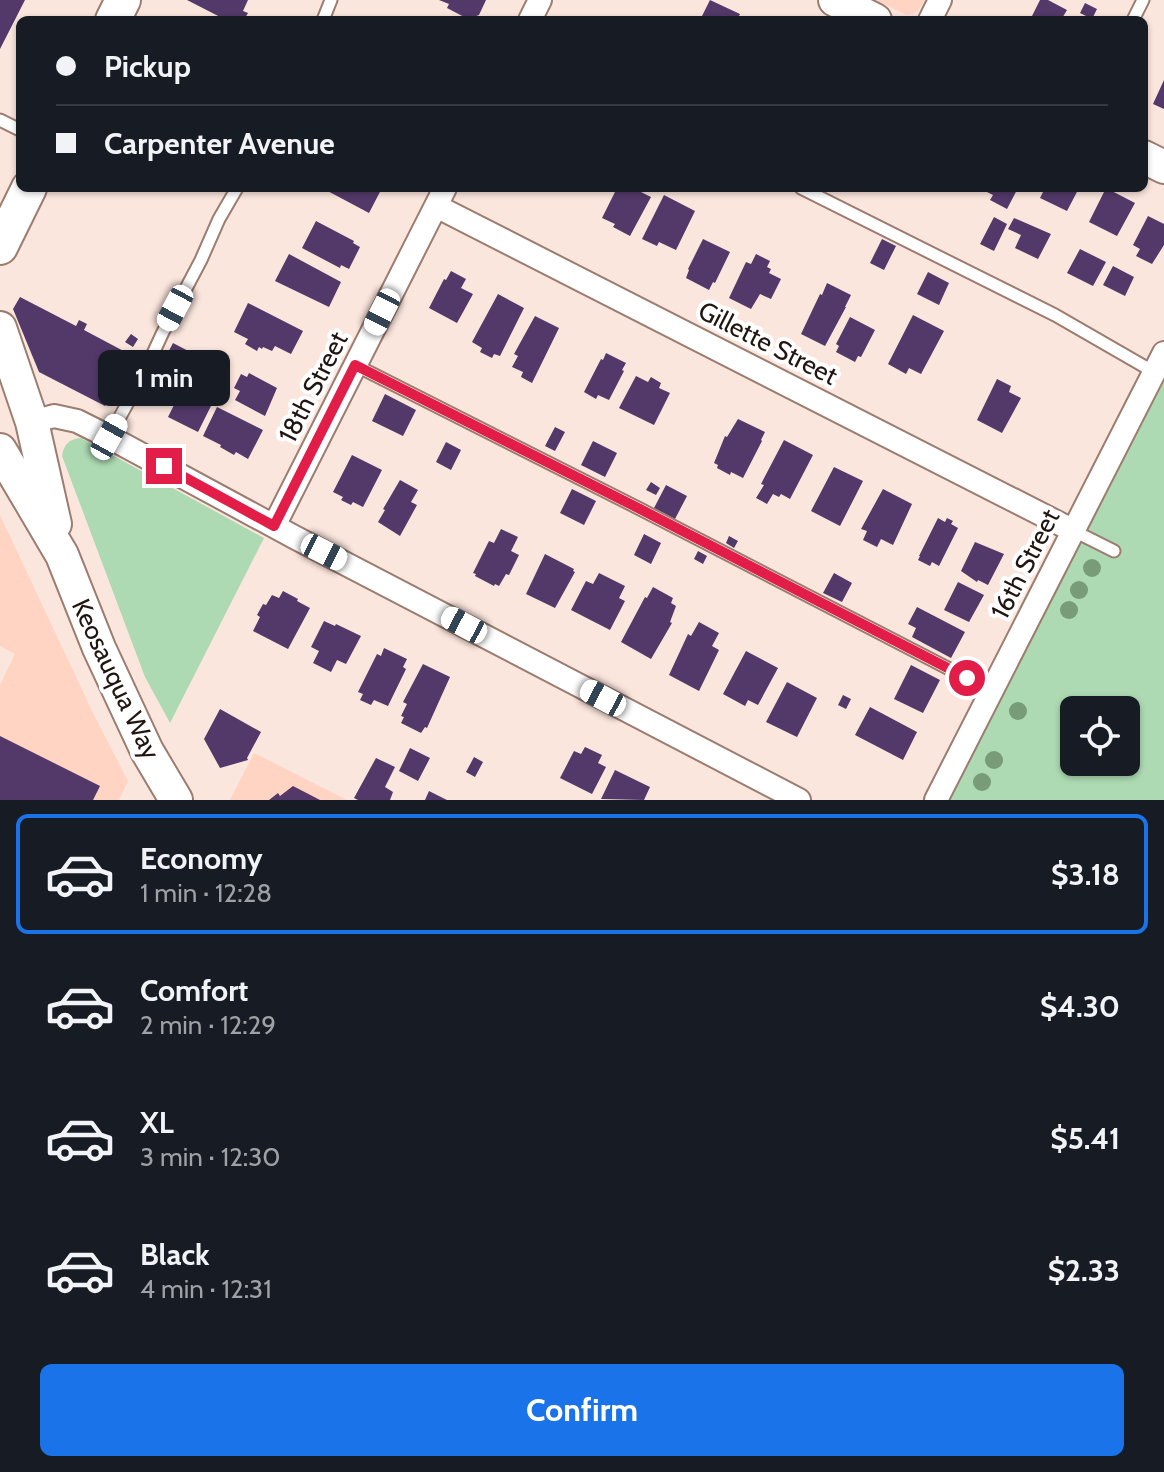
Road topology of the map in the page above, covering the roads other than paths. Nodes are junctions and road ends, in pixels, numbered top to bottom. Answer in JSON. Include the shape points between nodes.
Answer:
{"nodes":[{"id":1,"x":835,"y":0,"type":"edge"},
{"id":2,"x":867,"y":16,"type":"edge"},
{"id":3,"x":27,"y":192,"type":"edge"},
{"id":4,"x":235,"y":192,"type":"edge"},
{"id":5,"x":809,"y":192,"type":"edge"},
{"id":6,"x":440,"y":197,"type":"edge"},
{"id":7,"x":0,"y":247,"type":"edge"},
{"id":8,"x":0,"y":328,"type":"edge"},
{"id":9,"x":1159,"y":362,"type":"edge"},
{"id":10,"x":355,"y":365,"type":"junction"},
{"id":11,"x":0,"y":396,"type":"edge"},
{"id":12,"x":32,"y":422,"type":"junction"},
{"id":13,"x":109,"y":437,"type":"junction"},
{"id":14,"x":0,"y":450,"type":"edge"},
{"id":15,"x":274,"y":526,"type":"junction"},
{"id":16,"x":1074,"y":531,"type":"junction"},
{"id":17,"x":1114,"y":551,"type":"dead end"},
{"id":18,"x":62,"y":555,"type":"junction"},
{"id":19,"x":992,"y":691,"type":"junction"},
{"id":20,"x":176,"y":800,"type":"edge"},
{"id":21,"x":799,"y":800,"type":"edge"},
{"id":22,"x":936,"y":800,"type":"edge"}],
"edges":[{"from":1,"to":2,"type":"main road"},
{"from":3,"to":7,"type":"main road"},
{"from":4,"to":13,"type":"lane"},
{"from":5,"to":9,"type":"lane"},
{"from":6,"to":10,"type":"street","name":"18th Street"},
{"from":6,"to":16,"type":"street","name":"Gillette Street"},
{"from":8,"to":12,"type":"main road","name":"Keosauqua Way"},
{"from":9,"to":16,"type":"street","name":"16th Street"},
{"from":10,"to":15,"type":"street","name":"18th Street"},
{"from":10,"to":19,"type":"lane"},
{"from":11,"to":12,"type":"main road"},
{"from":12,"to":13,"type":"street","via":[[54,416]]},
{"from":12,"to":18,"type":"main road","name":"Keosauqua Way"},
{"from":13,"to":15,"type":"street"},
{"from":14,"to":18,"type":"main road","name":"Keosauqua Way"},
{"from":15,"to":21,"type":"street"},
{"from":16,"to":17,"type":"lane"},
{"from":16,"to":19,"type":"street","name":"16th Street"},
{"from":18,"to":20,"type":"main road","name":"Keosauqua Way","via":[[99,648]]},
{"from":19,"to":22,"type":"street","name":"16th Street"}]}
